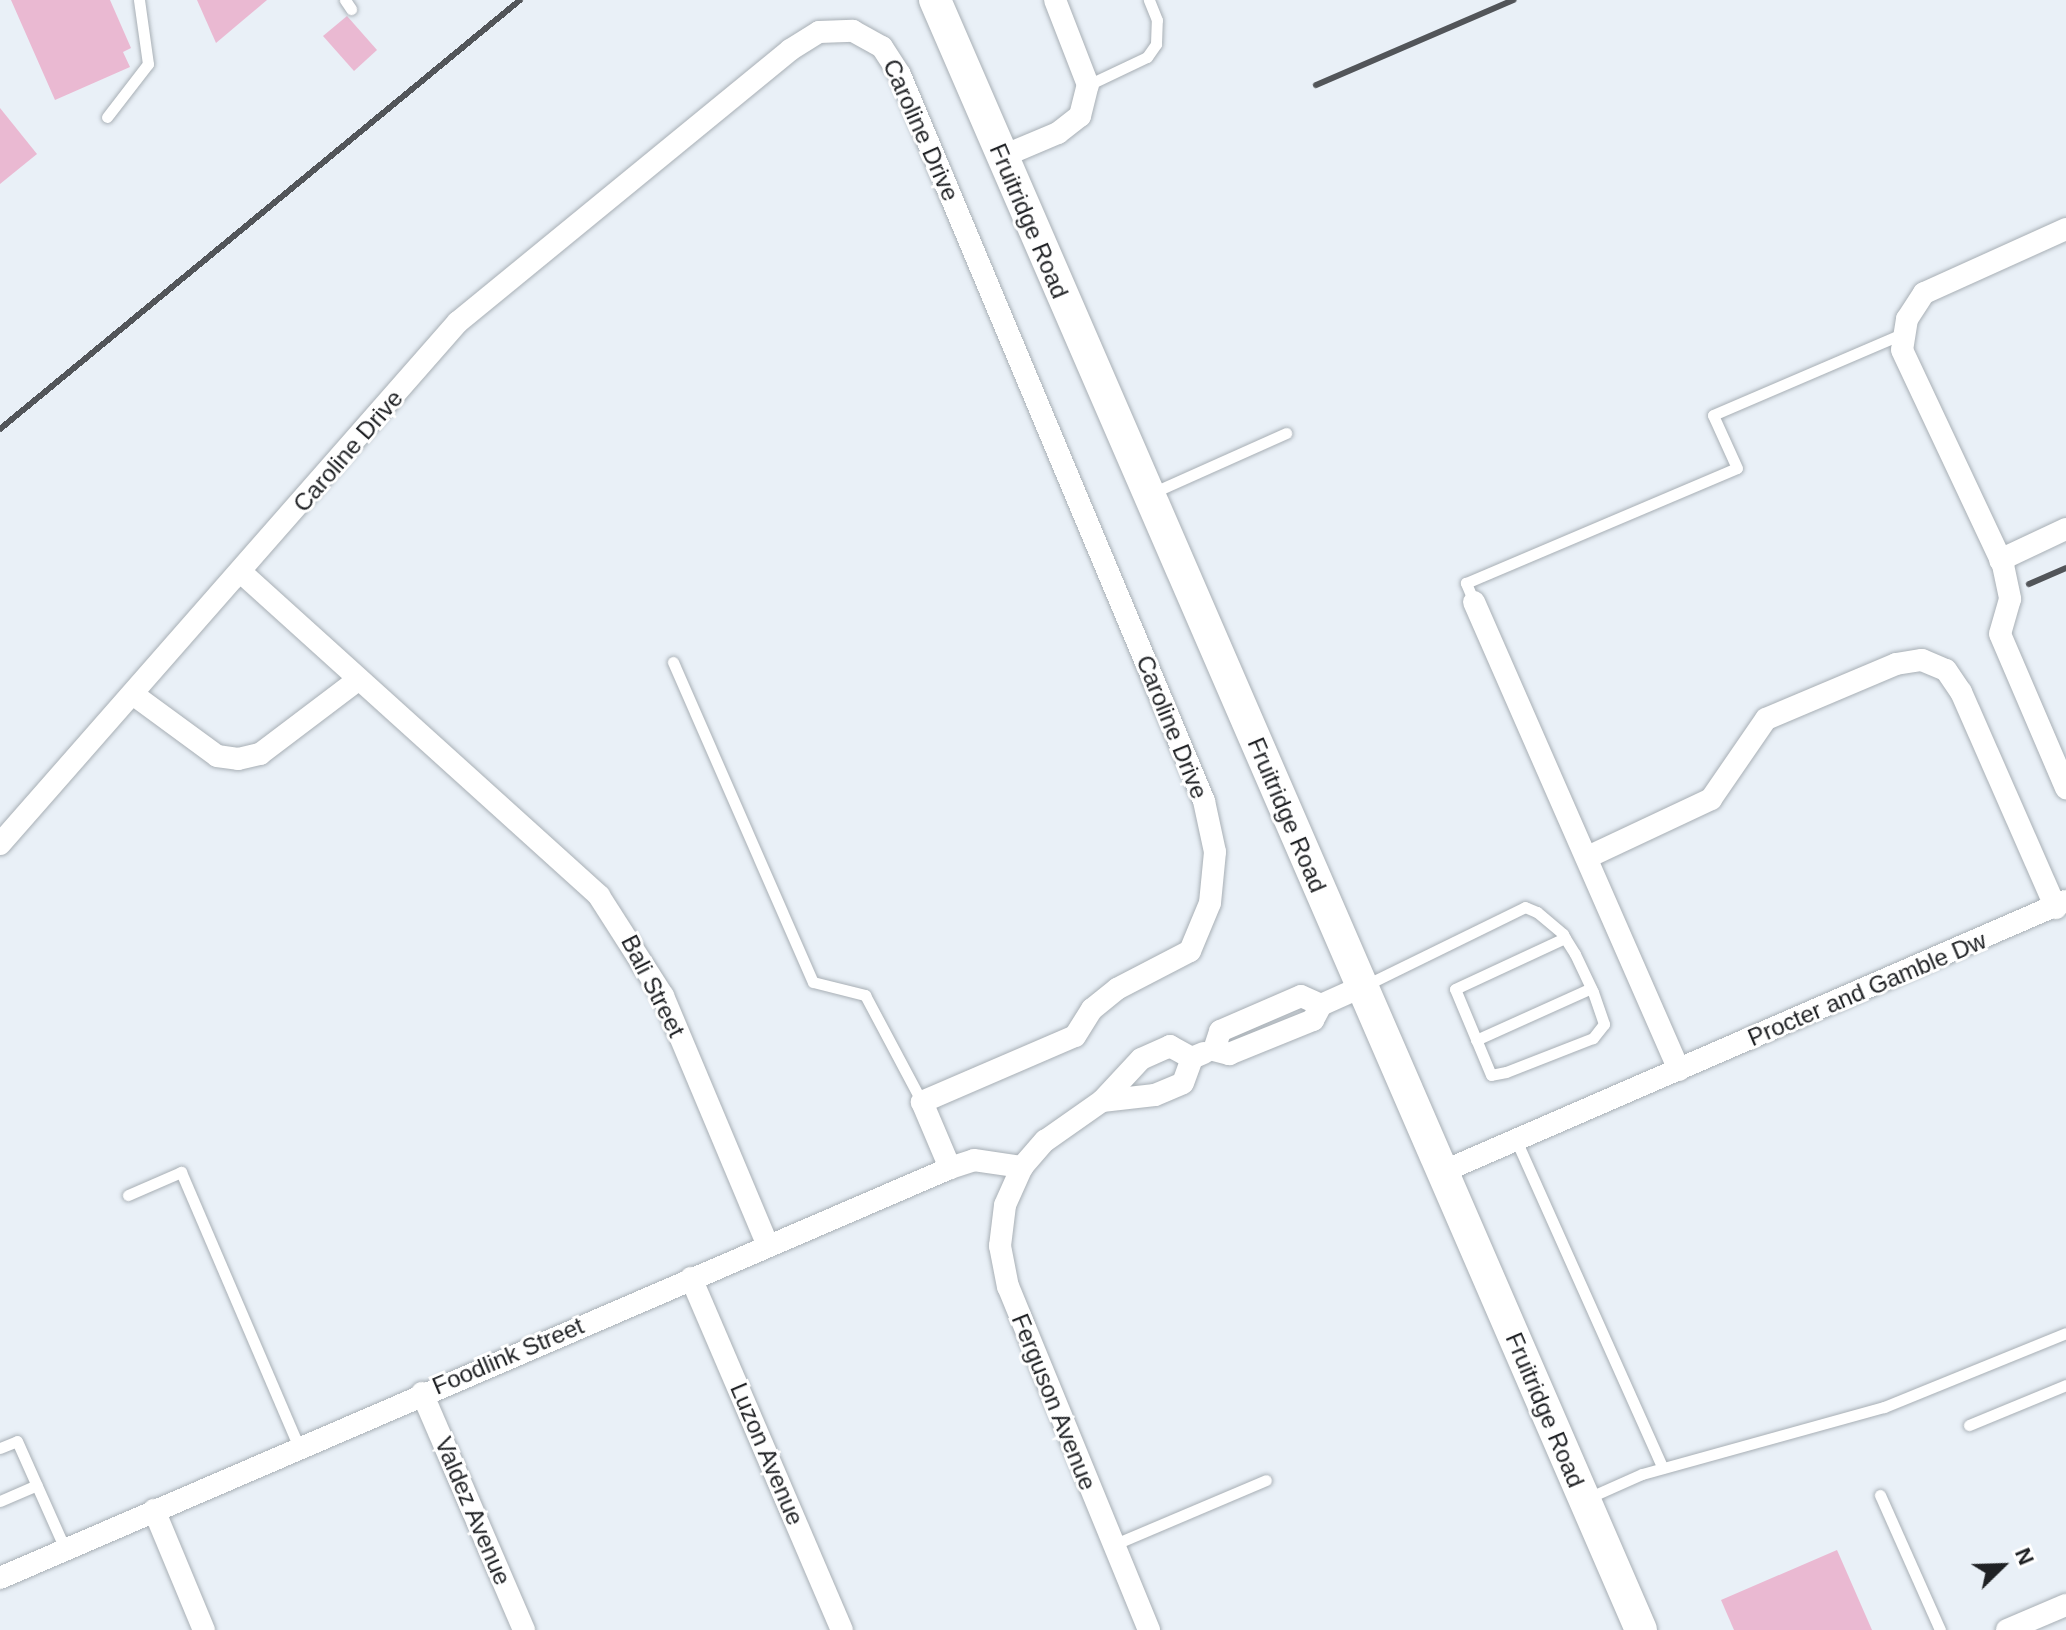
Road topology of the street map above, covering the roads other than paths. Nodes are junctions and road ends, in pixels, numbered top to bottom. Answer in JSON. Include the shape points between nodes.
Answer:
{"nodes":[{"id":1,"x":139,"y":0,"type":"edge"},
{"id":2,"x":935,"y":0,"type":"edge"},
{"id":3,"x":1055,"y":0,"type":"edge"},
{"id":4,"x":1149,"y":0,"type":"edge"},
{"id":5,"x":1088,"y":85,"type":"junction"},
{"id":6,"x":107,"y":117,"type":"dead end"},
{"id":7,"x":1001,"y":157,"type":"junction"},
{"id":8,"x":2066,"y":229,"type":"edge"},
{"id":9,"x":1905,"y":332,"type":"junction"},
{"id":10,"x":1286,"y":433,"type":"dead end"},
{"id":11,"x":1148,"y":495,"type":"junction"},
{"id":12,"x":2066,"y":529,"type":"edge"},
{"id":13,"x":2000,"y":560,"type":"junction"},
{"id":14,"x":243,"y":574,"type":"junction"},
{"id":15,"x":1474,"y":602,"type":"joint"},
{"id":16,"x":673,"y":662,"type":"dead end"},
{"id":17,"x":358,"y":680,"type":"junction"},
{"id":18,"x":134,"y":695,"type":"junction"},
{"id":19,"x":2066,"y":788,"type":"edge"},
{"id":20,"x":0,"y":844,"type":"edge"},
{"id":21,"x":1590,"y":856,"type":"junction"},
{"id":22,"x":2061,"y":905,"type":"edge"},
{"id":23,"x":1565,"y":938,"type":"junction"},
{"id":24,"x":1361,"y":987,"type":"junction"},
{"id":25,"x":1591,"y":988,"type":"junction"},
{"id":26,"x":1476,"y":1040,"type":"junction"},
{"id":27,"x":1192,"y":1058,"type":"junction"},
{"id":28,"x":1679,"y":1070,"type":"junction"},
{"id":29,"x":1102,"y":1101,"type":"junction"},
{"id":30,"x":922,"y":1102,"type":"junction"},
{"id":31,"x":1516,"y":1140,"type":"junction"},
{"id":32,"x":1022,"y":1167,"type":"junction"},
{"id":33,"x":950,"y":1168,"type":"junction"},
{"id":34,"x":1442,"y":1172,"type":"junction"},
{"id":35,"x":128,"y":1195,"type":"dead end"},
{"id":36,"x":768,"y":1246,"type":"junction"},
{"id":37,"x":691,"y":1278,"type":"junction"},
{"id":38,"x":2066,"y":1333,"type":"edge"},
{"id":39,"x":2066,"y":1385,"type":"edge"},
{"id":40,"x":422,"y":1393,"type":"junction"},
{"id":41,"x":1969,"y":1425,"type":"dead end"},
{"id":42,"x":298,"y":1445,"type":"junction"},
{"id":43,"x":0,"y":1448,"type":"edge"},
{"id":44,"x":1663,"y":1468,"type":"junction"},
{"id":45,"x":1266,"y":1480,"type":"dead end"},
{"id":46,"x":37,"y":1485,"type":"junction"},
{"id":47,"x":1880,"y":1495,"type":"dead end"},
{"id":48,"x":1584,"y":1500,"type":"junction"},
{"id":49,"x":0,"y":1501,"type":"edge"},
{"id":50,"x":154,"y":1510,"type":"junction"},
{"id":51,"x":1113,"y":1545,"type":"junction"},
{"id":52,"x":65,"y":1549,"type":"junction"},
{"id":53,"x":0,"y":1578,"type":"edge"},
{"id":54,"x":2066,"y":1605,"type":"edge"},
{"id":55,"x":204,"y":1630,"type":"edge"},
{"id":56,"x":524,"y":1630,"type":"edge"},
{"id":57,"x":842,"y":1630,"type":"edge"},
{"id":58,"x":1149,"y":1630,"type":"edge"},
{"id":59,"x":1641,"y":1630,"type":"edge"},
{"id":60,"x":1940,"y":1630,"type":"edge"},
{"id":61,"x":2007,"y":1630,"type":"edge"}],
"edges":[{"from":1,"to":6,"type":"lane","via":[[148,64]]},
{"from":2,"to":7,"type":"main road","name":"Fruitridge Road"},
{"from":3,"to":5,"type":"street"},
{"from":4,"to":5,"type":"lane","via":[[1157,20],[1156,44],[1147,57]]},
{"from":5,"to":7,"type":"street","via":[[1080,116],[1058,133]]},
{"from":7,"to":11,"type":"main road","name":"Fruitridge Road"},
{"from":8,"to":9,"type":"street","via":[[1924,293]]},
{"from":9,"to":13,"type":"street","via":[[1902,350]]},
{"from":9,"to":15,"type":"lane","via":[[1713,415],[1737,468],[1466,583]]},
{"from":10,"to":11,"type":"lane"},
{"from":11,"to":24,"type":"main road","name":"Fruitridge Road"},
{"from":12,"to":13,"type":"street"},
{"from":13,"to":19,"type":"street","via":[[2010,599],[2000,634]]},
{"from":14,"to":17,"type":"street","name":"Bali Street"},
{"from":14,"to":18,"type":"street","name":"Caroline Drive"},
{"from":14,"to":30,"type":"street","name":"Caroline Drive","via":[[474,308],[790,50],[819,32],[853,31],[882,47],[900,75],[1204,801],[1215,852],[1210,903],[1190,951],[1117,989],[1092,1009],[1075,1036]]},
{"from":15,"to":21,"type":"street"},
{"from":16,"to":30,"type":"lane","via":[[813,982],[865,995]]},
{"from":17,"to":18,"type":"street","via":[[260,754],[238,759],[217,756]]},
{"from":17,"to":36,"type":"street","name":"Bali Street","via":[[599,896],[635,943]]},
{"from":18,"to":20,"type":"street","name":"Caroline Drive"},
{"from":21,"to":22,"type":"street","name":"Procter and Gamble Dw","via":[[1711,799],[1766,719],[1896,664],[1922,660],[1946,670],[1961,692]]},
{"from":21,"to":28,"type":"street"},
{"from":22,"to":28,"type":"street","name":"Procter and Gamble Dw"},
{"from":23,"to":24,"type":"lane","via":[[1525,907]]},
{"from":23,"to":25,"type":"lane"},
{"from":23,"to":26,"type":"lane","via":[[1455,989]]},
{"from":24,"to":27,"type":"street","via":[[1321,1005],[1313,1020],[1229,1054],[1214,1050]]},
{"from":24,"to":34,"type":"main road","name":"Fruitridge Road"},
{"from":25,"to":26,"type":"lane"},
{"from":25,"to":26,"type":"lane","via":[[1602,1030],[1567,1050],[1491,1075]]},
{"from":27,"to":29,"type":"street","via":[[1183,1083],[1155,1095]]},
{"from":27,"to":29,"type":"street","name":"Ferguson Avenue","via":[[1170,1046],[1141,1059]]},
{"from":28,"to":31,"type":"street","name":"Procter and Gamble Dw"},
{"from":29,"to":32,"type":"street","name":"Ferguson Avenue","via":[[1045,1141]]},
{"from":30,"to":33,"type":"street"},
{"from":31,"to":34,"type":"street","name":"Procter and Gamble Dw"},
{"from":31,"to":44,"type":"lane"},
{"from":32,"to":33,"type":"street","name":"Foodlink Street","via":[[986,1160]]},
{"from":32,"to":51,"type":"street","name":"Ferguson Avenue","via":[[1005,1205],[1000,1246],[1008,1287]]},
{"from":33,"to":36,"type":"street","name":"Foodlink Street"},
{"from":34,"to":48,"type":"main road","name":"Fruitridge Road"},
{"from":35,"to":42,"type":"lane","via":[[181,1172]]},
{"from":36,"to":37,"type":"street","name":"Foodlink Street"},
{"from":37,"to":40,"type":"street","name":"Foodlink Street"},
{"from":37,"to":57,"type":"street","name":"Luzon Avenue"},
{"from":38,"to":44,"type":"lane","via":[[1884,1407]]},
{"from":39,"to":41,"type":"lane"},
{"from":40,"to":42,"type":"street","name":"Foodlink Street"},
{"from":40,"to":56,"type":"street","name":"Valdez Avenue"},
{"from":42,"to":50,"type":"street","name":"Foodlink Street"},
{"from":43,"to":46,"type":"lane","via":[[17,1441]]},
{"from":44,"to":48,"type":"lane"},
{"from":45,"to":51,"type":"lane"},
{"from":46,"to":49,"type":"lane"},
{"from":46,"to":52,"type":"lane"},
{"from":47,"to":60,"type":"lane"},
{"from":48,"to":59,"type":"main road","name":"Fruitridge Road"},
{"from":50,"to":52,"type":"street","name":"Foodlink Street"},
{"from":50,"to":55,"type":"street"},
{"from":51,"to":58,"type":"street","name":"Ferguson Avenue"},
{"from":52,"to":53,"type":"street","name":"Foodlink Street"},
{"from":54,"to":61,"type":"street"}]}
